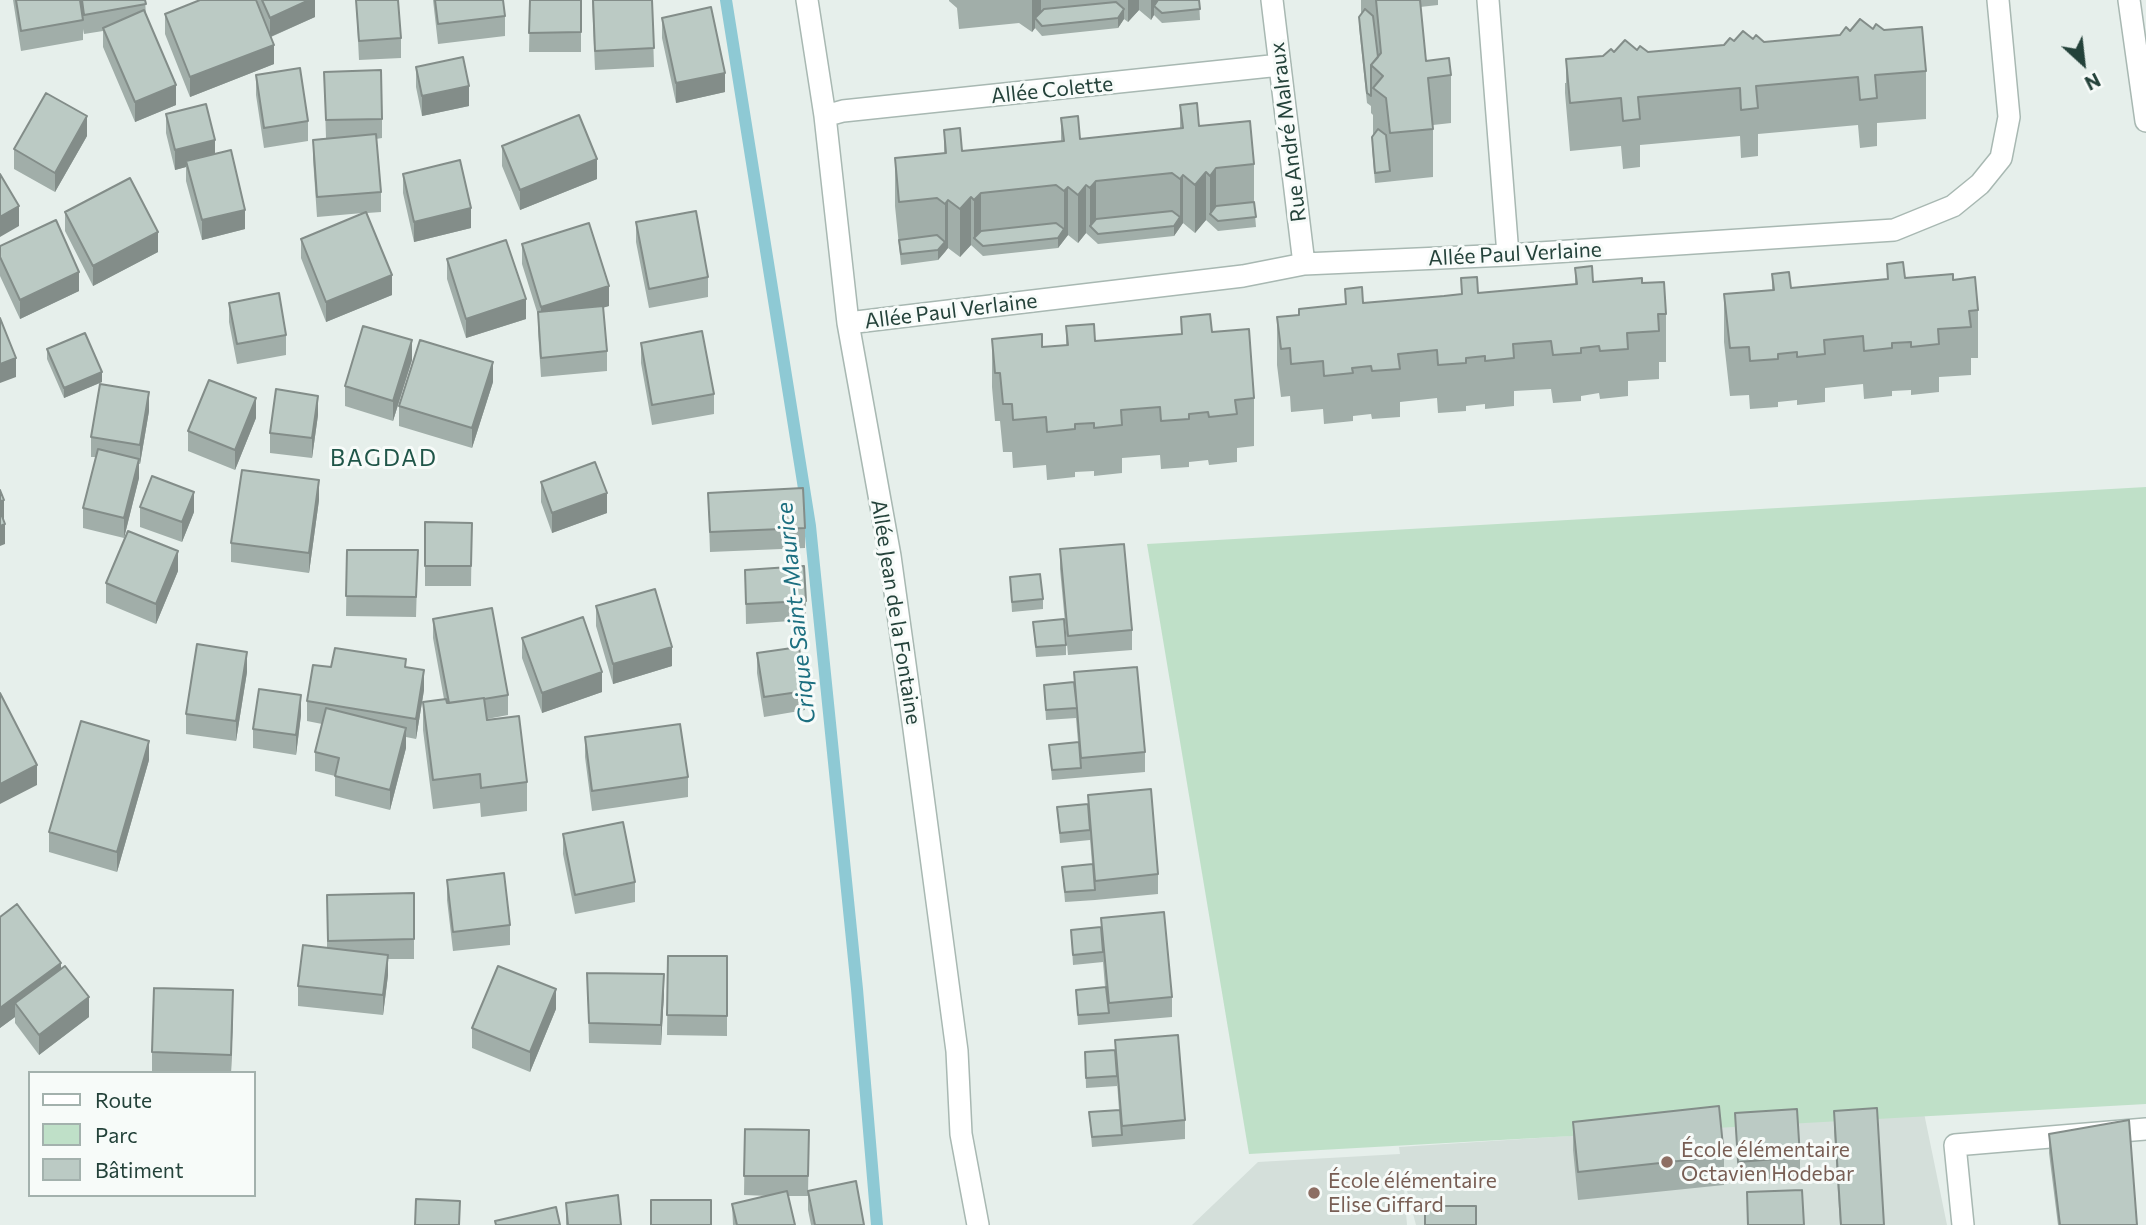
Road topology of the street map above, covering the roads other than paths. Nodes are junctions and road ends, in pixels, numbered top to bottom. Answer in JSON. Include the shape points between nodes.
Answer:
{"nodes":[{"id":1,"x":807,"y":0,"type":"edge"},
{"id":2,"x":1272,"y":0,"type":"edge"},
{"id":3,"x":1488,"y":0,"type":"edge"},
{"id":4,"x":1998,"y":0,"type":"edge"},
{"id":5,"x":2129,"y":0,"type":"edge"},
{"id":6,"x":1280,"y":65,"type":"junction"},
{"id":7,"x":825,"y":116,"type":"junction"},
{"id":8,"x":2146,"y":121,"type":"edge"},
{"id":9,"x":1508,"y":255,"type":"junction"},
{"id":10,"x":1304,"y":264,"type":"junction"},
{"id":11,"x":848,"y":323,"type":"junction"},
{"id":12,"x":2146,"y":1129,"type":"edge"},
{"id":13,"x":978,"y":1225,"type":"edge"},
{"id":14,"x":1963,"y":1225,"type":"edge"}],
"edges":[{"from":1,"to":7,"type":"street","name":"Allée Jean de la Fontaine"},
{"from":2,"to":6,"type":"street","name":"Rue André Malraux"},
{"from":3,"to":9,"type":"street"},
{"from":4,"to":9,"type":"street","name":"Allée Paul Verlaine","via":[[2009,117],[2001,158],[1980,184],[1953,206],[1894,230]]},
{"from":5,"to":8,"type":"street"},
{"from":6,"to":7,"type":"street","name":"Allée Colette"},
{"from":6,"to":10,"type":"street","name":"Rue André Malraux"},
{"from":7,"to":11,"type":"street","name":"Allée Jean de la Fontaine"},
{"from":9,"to":10,"type":"street","name":"Allée Paul Verlaine"},
{"from":10,"to":11,"type":"street","name":"Allée Paul Verlaine","via":[[1243,276]]},
{"from":11,"to":13,"type":"street","name":"Allée Jean de la Fontaine","via":[[890,556],[957,1051],[961,1134]]},
{"from":12,"to":14,"type":"street","via":[[1955,1145]]}]}
